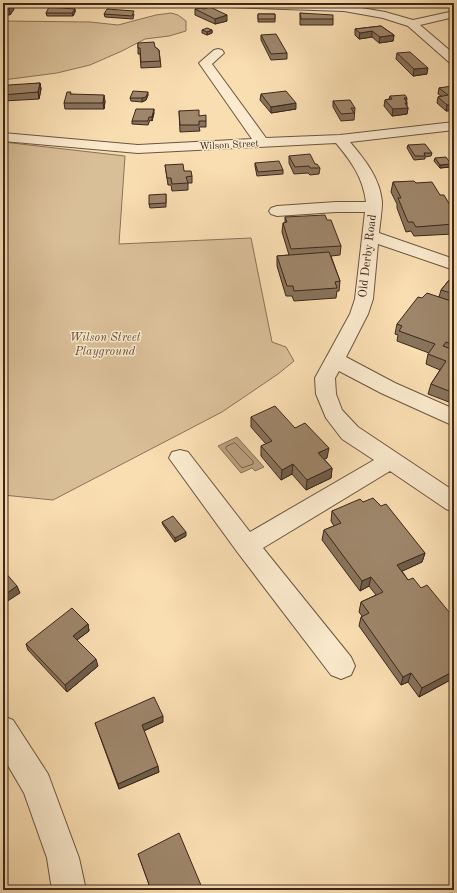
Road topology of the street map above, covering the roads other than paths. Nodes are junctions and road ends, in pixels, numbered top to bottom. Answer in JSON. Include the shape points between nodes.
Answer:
{"nodes":[{"id":1,"x":200,"y":3,"type":"edge"},
{"id":2,"x":454,"y":14,"type":"edge"},
{"id":3,"x":412,"y":24,"type":"junction"},
{"id":4,"x":218,"y":53,"type":"dead end"},
{"id":5,"x":454,"y":60,"type":"edge"},
{"id":6,"x":454,"y":126,"type":"edge"},
{"id":7,"x":3,"y":137,"type":"edge"},
{"id":8,"x":340,"y":139,"type":"junction"},
{"id":9,"x":262,"y":143,"type":"junction"},
{"id":10,"x":374,"y":207,"type":"junction"},
{"id":11,"x":277,"y":211,"type":"dead end"},
{"id":12,"x":370,"y":235,"type":"junction"},
{"id":13,"x":454,"y":253,"type":"edge"},
{"id":14,"x":436,"y":258,"type":"junction"},
{"id":15,"x":454,"y":265,"type":"edge"},
{"id":16,"x":335,"y":360,"type":"junction"},
{"id":17,"x":454,"y":418,"type":"edge"},
{"id":18,"x":180,"y":458,"type":"dead end"},
{"id":19,"x":390,"y":461,"type":"junction"},
{"id":20,"x":454,"y":503,"type":"edge"},
{"id":21,"x":247,"y":546,"type":"junction"},
{"id":22,"x":341,"y":666,"type":"dead end"},
{"id":23,"x":3,"y":730,"type":"edge"},
{"id":24,"x":69,"y":890,"type":"edge"}],
"edges":[{"from":1,"to":3,"type":"street","via":[[344,8],[385,15]]},
{"from":2,"to":3,"type":"street"},
{"from":3,"to":5,"type":"street"},
{"from":4,"to":9,"type":"street","via":[[205,63]]},
{"from":6,"to":8,"type":"street","name":"Wilson Street"},
{"from":7,"to":9,"type":"street","name":"Wilson Street","via":[[138,149]]},
{"from":8,"to":9,"type":"street","name":"Wilson Street"},
{"from":8,"to":10,"type":"street","name":"Old Derby Road","via":[[364,167],[373,188]]},
{"from":10,"to":11,"type":"street"},
{"from":10,"to":12,"type":"street","name":"Old Derby Road"},
{"from":12,"to":14,"type":"street"},
{"from":12,"to":16,"type":"street","name":"Old Derby Road","via":[[364,299]]},
{"from":13,"to":14,"type":"street"},
{"from":14,"to":15,"type":"street"},
{"from":16,"to":17,"type":"street"},
{"from":16,"to":19,"type":"street","name":"Old Derby Road","via":[[325,378],[326,394],[333,413],[350,433]]},
{"from":18,"to":21,"type":"street"},
{"from":19,"to":20,"type":"street","name":"Old Derby Road"},
{"from":19,"to":21,"type":"street"},
{"from":21,"to":22,"type":"street"},
{"from":23,"to":24,"type":"street","via":[[37,785],[62,858]]}]}
